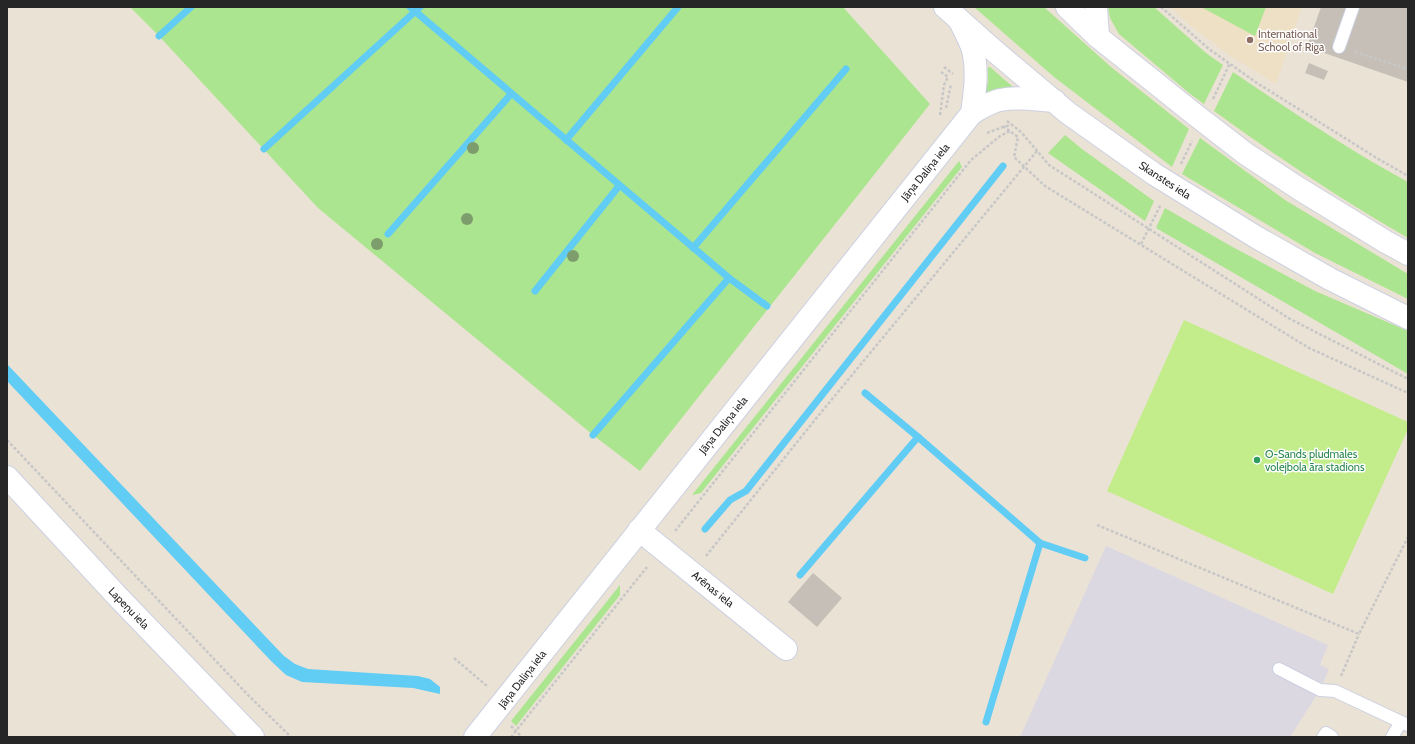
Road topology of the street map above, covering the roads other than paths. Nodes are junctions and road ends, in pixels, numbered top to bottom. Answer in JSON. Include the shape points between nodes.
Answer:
{"nodes":[{"id":1,"x":1067,"y":7,"type":"edge"},
{"id":2,"x":1096,"y":7,"type":"edge"},
{"id":3,"x":1352,"y":7,"type":"edge"},
{"id":4,"x":953,"y":14,"type":"edge"},
{"id":5,"x":1098,"y":37,"type":"junction"},
{"id":6,"x":1339,"y":47,"type":"road end"},
{"id":7,"x":1055,"y":102,"type":"junction"},
{"id":8,"x":972,"y":113,"type":"junction"},
{"id":9,"x":1408,"y":254,"type":"edge"},
{"id":10,"x":1408,"y":318,"type":"edge"},
{"id":11,"x":7,"y":477,"type":"edge"},
{"id":12,"x":639,"y":530,"type":"junction"},
{"id":13,"x":786,"y":649,"type":"dead end"},
{"id":14,"x":1279,"y":669,"type":"dead end"},
{"id":15,"x":1404,"y":724,"type":"edge"},
{"id":16,"x":253,"y":737,"type":"edge"},
{"id":17,"x":475,"y":737,"type":"edge"},
{"id":18,"x":1323,"y":737,"type":"edge"},
{"id":19,"x":1332,"y":737,"type":"edge"},
{"id":20,"x":1392,"y":737,"type":"edge"}],
"edges":[{"from":1,"to":5,"type":"street"},
{"from":2,"to":5,"type":"street"},
{"from":3,"to":6,"type":"lane"},
{"from":4,"to":7,"type":"street","name":"Skanstes iela"},
{"from":4,"to":8,"type":"street","via":[[972,49],[975,64]]},
{"from":5,"to":9,"type":"street","via":[[1246,154]]},
{"from":7,"to":8,"type":"street","name":"Jāņa Daliņa iela","via":[[1000,100]]},
{"from":7,"to":10,"type":"street","name":"Skanstes iela","via":[[1171,184],[1256,237],[1317,272]]},
{"from":8,"to":12,"type":"street","name":"Jāņa Daliņa iela"},
{"from":11,"to":16,"type":"street","name":"Lapeņu iela"},
{"from":12,"to":13,"type":"street","name":"Arēnas iela"},
{"from":12,"to":17,"type":"street","name":"Jāņa Daliņa iela"},
{"from":14,"to":15,"type":"lane","via":[[1320,690],[1335,691]]},
{"from":15,"to":20,"type":"lane"},
{"from":18,"to":19,"type":"lane","via":[[1326,733]]}]}
